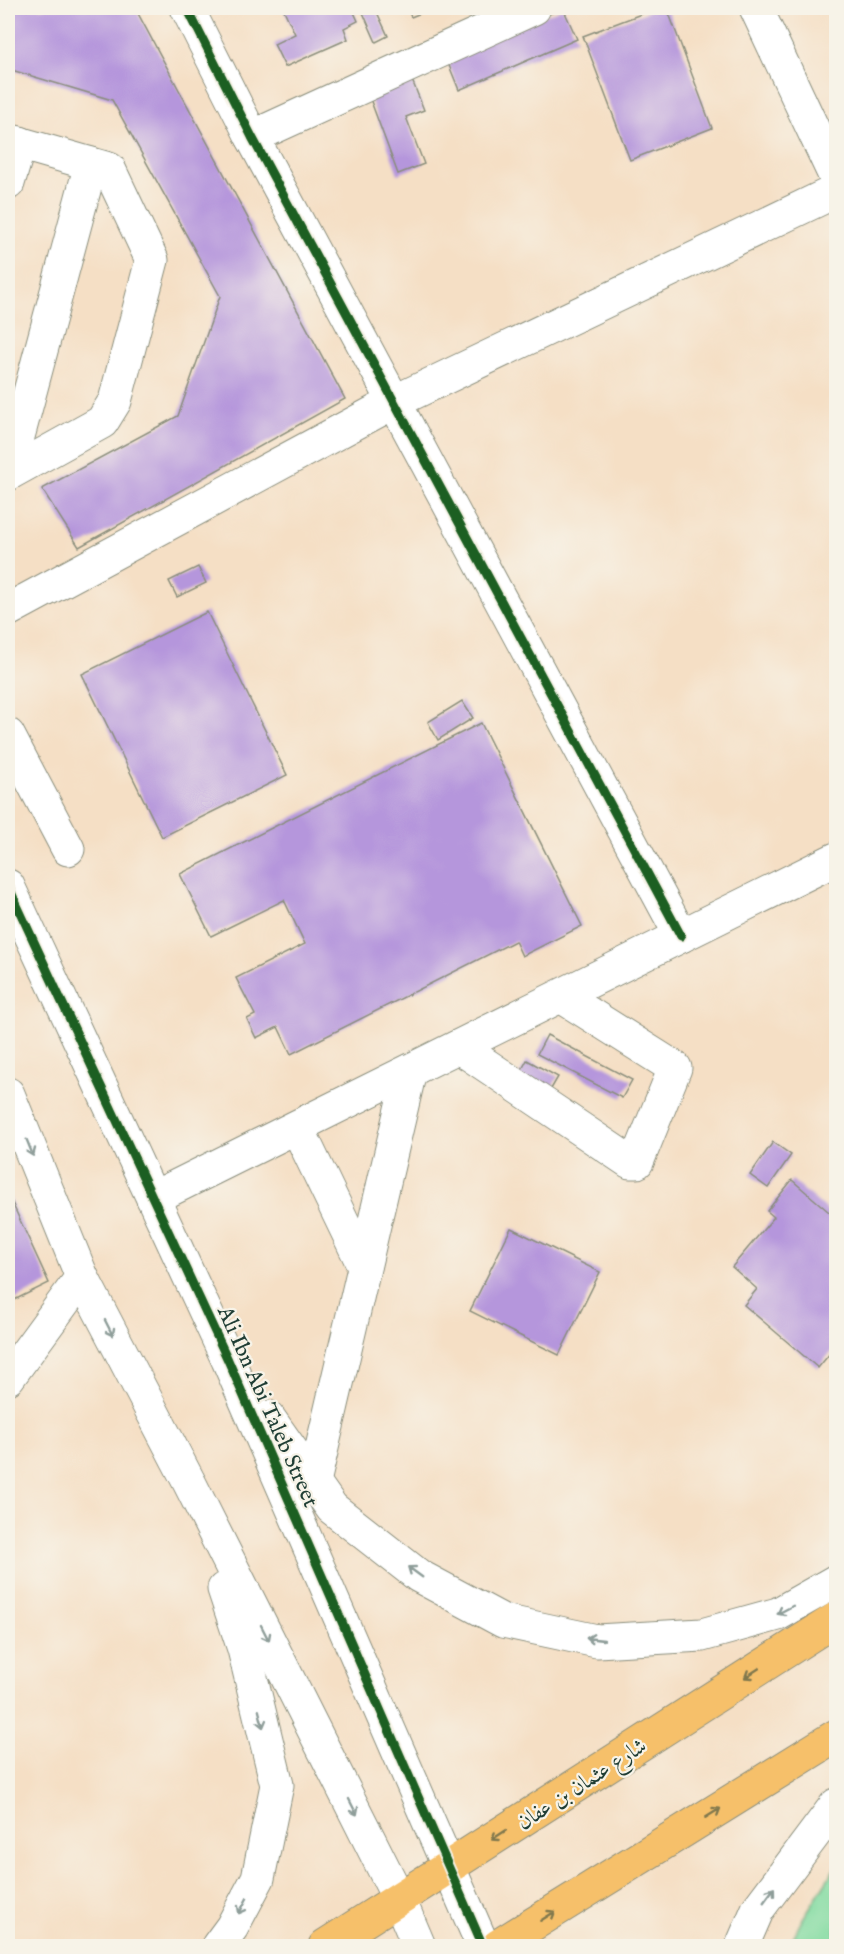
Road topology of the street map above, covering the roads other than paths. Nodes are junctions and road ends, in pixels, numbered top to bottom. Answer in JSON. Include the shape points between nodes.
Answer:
{"nodes":[{"id":1,"x":187,"y":8,"type":"edge"},
{"id":2,"x":534,"y":8,"type":"edge"},
{"id":3,"x":756,"y":8,"type":"edge"},
{"id":4,"x":824,"y":121,"type":"edge"},
{"id":5,"x":252,"y":137,"type":"junction"},
{"id":6,"x":14,"y":141,"type":"edge"},
{"id":7,"x":92,"y":164,"type":"junction"},
{"id":8,"x":837,"y":178,"type":"edge"},
{"id":9,"x":8,"y":183,"type":"edge"},
{"id":10,"x":837,"y":191,"type":"edge"},
{"id":11,"x":394,"y":402,"type":"junction"},
{"id":12,"x":8,"y":474,"type":"edge"},
{"id":13,"x":8,"y":610,"type":"edge"},
{"id":14,"x":8,"y":736,"type":"edge"},
{"id":15,"x":68,"y":849,"type":"dead end"},
{"id":16,"x":837,"y":859,"type":"edge"},
{"id":17,"x":8,"y":886,"type":"edge"},
{"id":18,"x":681,"y":936,"type":"junction"},
{"id":19,"x":561,"y":996,"type":"junction"},
{"id":20,"x":459,"y":1047,"type":"junction"},
{"id":21,"x":410,"y":1071,"type":"junction"},
{"id":22,"x":8,"y":1094,"type":"edge"},
{"id":23,"x":297,"y":1127,"type":"junction"},
{"id":24,"x":153,"y":1198,"type":"junction"},
{"id":25,"x":364,"y":1266,"type":"junction"},
{"id":26,"x":82,"y":1276,"type":"junction"},
{"id":27,"x":228,"y":1360,"type":"junction"},
{"id":28,"x":8,"y":1378,"type":"edge"},
{"id":29,"x":189,"y":1482,"type":"junction"},
{"id":30,"x":314,"y":1482,"type":"junction"},
{"id":31,"x":837,"y":1581,"type":"edge"},
{"id":32,"x":837,"y":1619,"type":"edge"},
{"id":33,"x":837,"y":1736,"type":"edge"},
{"id":34,"x":837,"y":1805,"type":"edge"},
{"id":35,"x":447,"y":1868,"type":"junction"},
{"id":36,"x":399,"y":1899,"type":"junction"},
{"id":37,"x":218,"y":1947,"type":"edge"},
{"id":38,"x":325,"y":1947,"type":"edge"},
{"id":39,"x":419,"y":1947,"type":"edge"},
{"id":40,"x":483,"y":1947,"type":"edge"},
{"id":41,"x":498,"y":1947,"type":"edge"},
{"id":42,"x":742,"y":1947,"type":"edge"}],
"edges":[{"from":1,"to":5,"type":"street"},
{"from":2,"to":5,"type":"street"},
{"from":3,"to":4,"type":"street"},
{"from":4,"to":8,"type":"street"},
{"from":5,"to":11,"type":"street"},
{"from":6,"to":7,"type":"street"},
{"from":6,"to":9,"type":"street"},
{"from":7,"to":12,"type":"street"},
{"from":7,"to":12,"type":"street","via":[[109,169],[152,260],[115,401],[102,422]]},
{"from":10,"to":11,"type":"street"},
{"from":11,"to":13,"type":"street"},
{"from":11,"to":18,"type":"street"},
{"from":14,"to":15,"type":"street"},
{"from":16,"to":18,"type":"street"},
{"from":17,"to":24,"type":"street","name":"Ali Ibn Abi Taleb Street"},
{"from":18,"to":19,"type":"street"},
{"from":19,"to":20,"type":"street"},
{"from":19,"to":20,"type":"street","via":[[675,1068],[637,1162],[630,1162]]},
{"from":20,"to":21,"type":"street"},
{"from":21,"to":23,"type":"street"},
{"from":21,"to":25,"type":"street"},
{"from":22,"to":26,"type":"street","one_way":true},
{"from":23,"to":24,"type":"street"},
{"from":23,"to":25,"type":"street"},
{"from":24,"to":27,"type":"street","name":"Ali Ibn Abi Taleb Street"},
{"from":25,"to":30,"type":"street"},
{"from":26,"to":28,"type":"street"},
{"from":26,"to":29,"type":"street","one_way":true},
{"from":27,"to":30,"type":"street"},
{"from":27,"to":35,"type":"street","name":"Ali Ibn Abi Taleb Street"},
{"from":29,"to":36,"type":"street","one_way":true},
{"from":29,"to":37,"type":"street","one_way":true,"via":[[244,1649],[277,1785],[258,1878]]},
{"from":31,"to":30,"type":"street","one_way":true,"via":[[778,1614],[702,1635],[597,1641],[503,1621],[419,1576],[332,1508]]},
{"from":32,"to":35,"type":"main road","name":"شارع عثمان بن عفان","one_way":true},
{"from":41,"to":33,"type":"main road","one_way":true},
{"from":42,"to":34,"type":"street","one_way":true,"via":[[758,1909]]},
{"from":35,"to":36,"type":"main road","name":"شارع عثمان بن عفان"},
{"from":35,"to":40,"type":"street","name":"Ali Ibn Abi Taleb Street"},
{"from":36,"to":38,"type":"main road","name":"شارع عثمان بن عفان"},
{"from":36,"to":39,"type":"street"}]}
